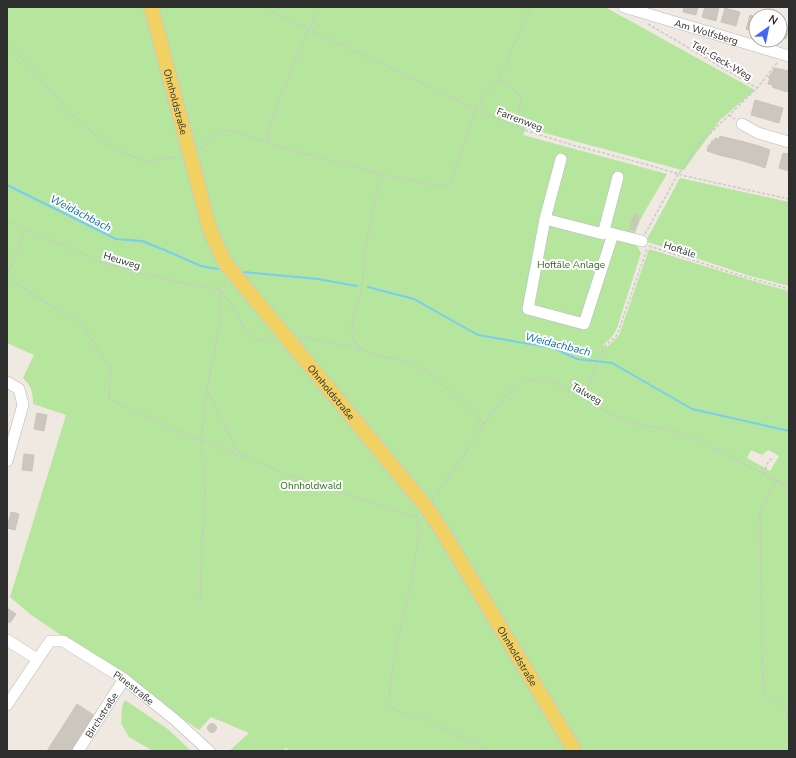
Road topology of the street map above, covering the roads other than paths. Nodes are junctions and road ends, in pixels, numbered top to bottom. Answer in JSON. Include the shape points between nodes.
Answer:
{"nodes":[{"id":1,"x":151,"y":7,"type":"edge"},
{"id":2,"x":624,"y":7,"type":"edge"},
{"id":3,"x":789,"y":56,"type":"edge"},
{"id":4,"x":738,"y":122,"type":"road end"},
{"id":5,"x":789,"y":142,"type":"edge"},
{"id":6,"x":561,"y":159,"type":"dead end"},
{"id":7,"x":618,"y":177,"type":"dead end"},
{"id":8,"x":546,"y":219,"type":"junction"},
{"id":9,"x":608,"y":233,"type":"junction"},
{"id":10,"x":645,"y":244,"type":"road end"},
{"id":11,"x":7,"y":382,"type":"edge"},
{"id":12,"x":7,"y":461,"type":"edge"},
{"id":13,"x":7,"y":640,"type":"edge"},
{"id":14,"x":37,"y":659,"type":"junction"},
{"id":15,"x":124,"y":679,"type":"junction"},
{"id":16,"x":7,"y":704,"type":"edge"},
{"id":17,"x":78,"y":751,"type":"edge"},
{"id":18,"x":209,"y":751,"type":"edge"},
{"id":19,"x":575,"y":751,"type":"edge"}],
"edges":[{"from":1,"to":19,"type":"main road","name":"Ohnholdstraße","via":[[210,230],[226,264],[422,510],[444,534]]},
{"from":2,"to":3,"type":"street","name":"Am Wolfsberg"},
{"from":4,"to":5,"type":"street","via":[[758,133]]},
{"from":6,"to":8,"type":"street"},
{"from":7,"to":9,"type":"street"},
{"from":8,"to":9,"type":"street","via":[[602,234]]},
{"from":8,"to":9,"type":"street","via":[[528,309],[584,324]]},
{"from":9,"to":10,"type":"street"},
{"from":11,"to":12,"type":"street","via":[[19,389],[23,405]]},
{"from":13,"to":14,"type":"street"},
{"from":14,"to":15,"type":"street","name":"Pinestraße","via":[[50,641],[63,641]]},
{"from":14,"to":16,"type":"street"},
{"from":15,"to":17,"type":"street","name":"Birchstraße"},
{"from":15,"to":18,"type":"street","name":"Pinestraße"}]}
